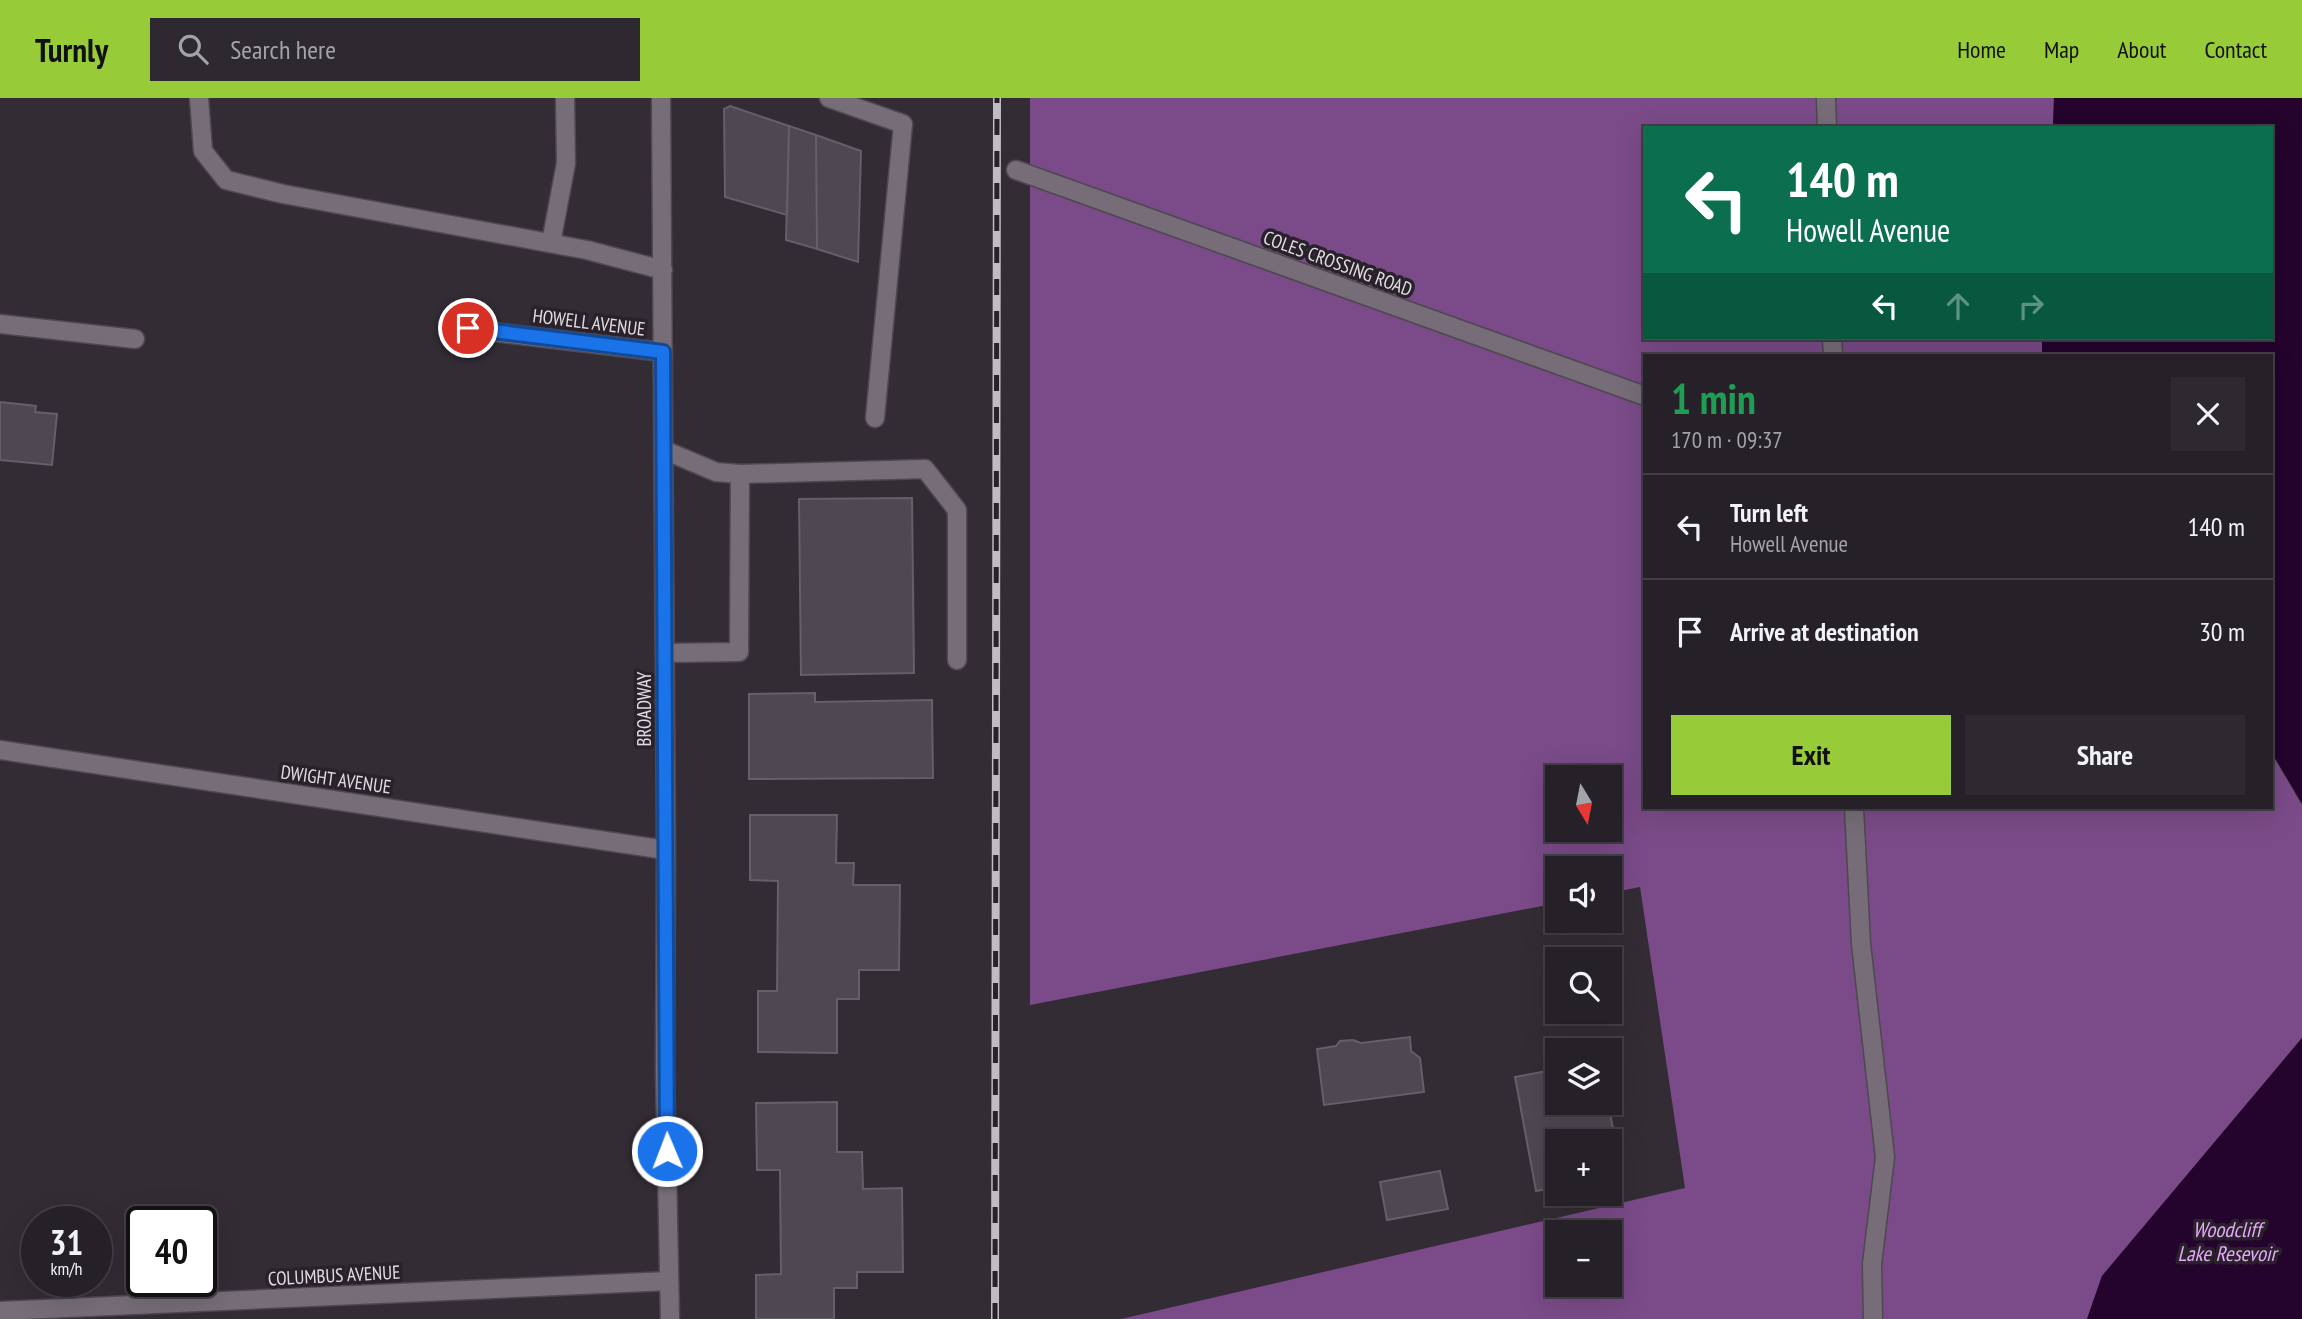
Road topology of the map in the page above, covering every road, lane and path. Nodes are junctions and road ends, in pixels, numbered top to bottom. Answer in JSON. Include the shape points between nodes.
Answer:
{"nodes":[{"id":1,"x":199,"y":98,"type":"edge"},
{"id":2,"x":565,"y":98,"type":"edge"},
{"id":3,"x":661,"y":98,"type":"edge"},
{"id":4,"x":829,"y":98,"type":"edge"},
{"id":5,"x":1826,"y":98,"type":"edge"},
{"id":6,"x":1827,"y":126,"type":"edge"},
{"id":7,"x":1016,"y":170,"type":"dead end"},
{"id":8,"x":551,"y":243,"type":"junction"},
{"id":9,"x":663,"y":270,"type":"junction"},
{"id":10,"x":0,"y":324,"type":"edge"},
{"id":11,"x":468,"y":328,"type":"dead end"},
{"id":12,"x":135,"y":339,"type":"dead end"},
{"id":13,"x":663,"y":352,"type":"junction"},
{"id":14,"x":1643,"y":395,"type":"edge"},
{"id":15,"x":875,"y":418,"type":"dead end"},
{"id":16,"x":664,"y":450,"type":"junction"},
{"id":17,"x":740,"y":474,"type":"junction"},
{"id":18,"x":665,"y":653,"type":"junction"},
{"id":19,"x":957,"y":660,"type":"dead end"},
{"id":20,"x":0,"y":750,"type":"edge"},
{"id":21,"x":1854,"y":809,"type":"edge"},
{"id":22,"x":666,"y":850,"type":"junction"},
{"id":23,"x":669,"y":1281,"type":"junction"},
{"id":24,"x":0,"y":1311,"type":"edge"},
{"id":25,"x":197,"y":1311,"type":"edge"},
{"id":26,"x":670,"y":1319,"type":"edge"},
{"id":27,"x":1873,"y":1319,"type":"edge"}],
"edges":[{"from":1,"to":8,"type":"street","via":[[203,151],[226,180]]},
{"from":2,"to":8,"type":"street","via":[[566,163]]},
{"from":3,"to":9,"type":"street","name":"BROADWAY"},
{"from":4,"to":15,"type":"street","via":[[903,124]]},
{"from":5,"to":6,"type":"street"},
{"from":7,"to":14,"type":"street","name":"COLES CROSSING ROAD"},
{"from":8,"to":9,"type":"street"},
{"from":9,"to":13,"type":"street","name":"BROADWAY"},
{"from":10,"to":12,"type":"street"},
{"from":11,"to":13,"type":"street","name":"HOWELL AVENUE"},
{"from":13,"to":16,"type":"street","name":"BROADWAY"},
{"from":16,"to":17,"type":"street","via":[[716,471]]},
{"from":16,"to":18,"type":"street","name":"BROADWAY"},
{"from":17,"to":18,"type":"street","via":[[739,652]]},
{"from":17,"to":19,"type":"street","via":[[925,469],[957,510]]},
{"from":18,"to":22,"type":"street","name":"BROADWAY"},
{"from":20,"to":22,"type":"street","name":"DWIGHT AVENUE"},
{"from":21,"to":27,"type":"street","via":[[1861,944],[1885,1157],[1872,1264]]},
{"from":22,"to":23,"type":"street","name":"BROADWAY"},
{"from":23,"to":25,"type":"street","name":"COLUMBUS AVENUE"},
{"from":23,"to":26,"type":"street","name":"BROADWAY"},
{"from":24,"to":25,"type":"street","name":"COLUMBUS AVENUE"}]}
